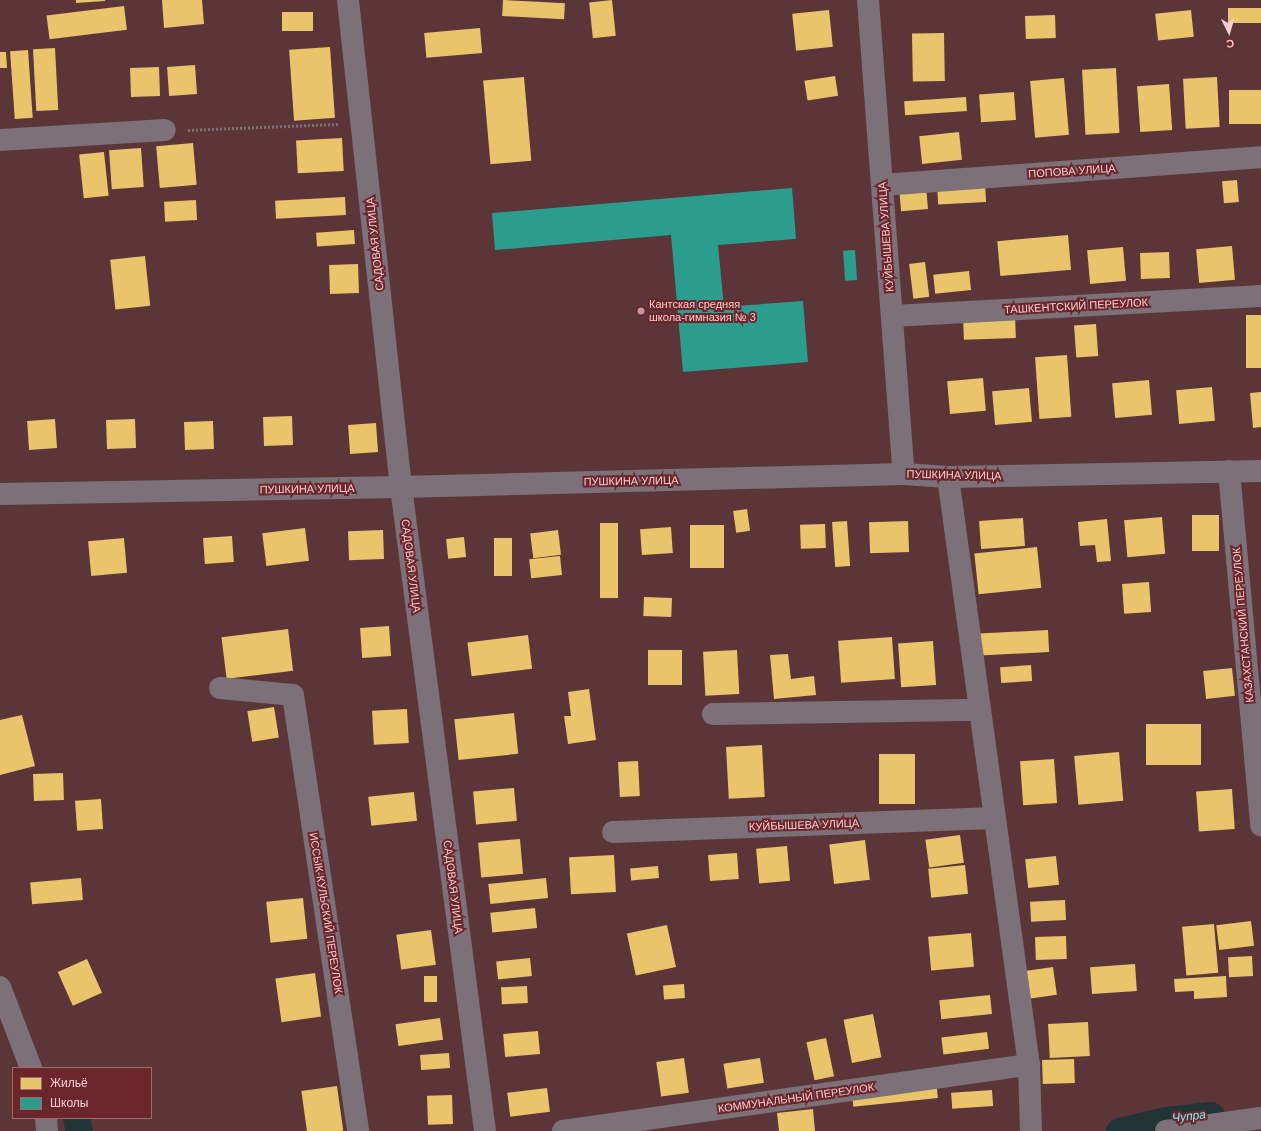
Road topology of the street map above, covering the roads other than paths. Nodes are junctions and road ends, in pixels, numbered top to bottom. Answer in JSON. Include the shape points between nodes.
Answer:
{"nodes":[{"id":1,"x":348,"y":0,"type":"edge"},
{"id":2,"x":868,"y":0,"type":"edge"},
{"id":3,"x":165,"y":130,"type":"road end"},
{"id":4,"x":0,"y":140,"type":"edge"},
{"id":5,"x":1261,"y":157,"type":"edge"},
{"id":6,"x":882,"y":185,"type":"junction"},
{"id":7,"x":1261,"y":296,"type":"edge"},
{"id":8,"x":892,"y":316,"type":"junction"},
{"id":9,"x":1229,"y":471,"type":"junction"},
{"id":10,"x":1261,"y":471,"type":"edge"},
{"id":11,"x":904,"y":474,"type":"junction"},
{"id":12,"x":948,"y":477,"type":"junction"},
{"id":13,"x":401,"y":487,"type":"junction"},
{"id":14,"x":0,"y":494,"type":"edge"},
{"id":15,"x":220,"y":688,"type":"dead end"},
{"id":16,"x":980,"y":710,"type":"junction"},
{"id":17,"x":713,"y":714,"type":"dead end"},
{"id":18,"x":995,"y":818,"type":"junction"},
{"id":19,"x":1261,"y":826,"type":"edge"},
{"id":20,"x":612,"y":832,"type":"dead end"},
{"id":21,"x":0,"y":987,"type":"edge"},
{"id":22,"x":1029,"y":1065,"type":"junction"},
{"id":23,"x":31,"y":1067,"type":"edge"},
{"id":24,"x":1261,"y":1118,"type":"edge"},
{"id":25,"x":46,"y":1119,"type":"edge"},
{"id":26,"x":47,"y":1131,"type":"edge"},
{"id":27,"x":358,"y":1131,"type":"edge"},
{"id":28,"x":485,"y":1131,"type":"edge"},
{"id":29,"x":563,"y":1131,"type":"edge"},
{"id":30,"x":1031,"y":1131,"type":"edge"},
{"id":31,"x":1166,"y":1131,"type":"edge"}],
"edges":[{"from":1,"to":13,"type":"street","name":"САДОВАЯ УЛИЦА"},
{"from":2,"to":6,"type":"street","name":"КУЙБЫШЕВА УЛИЦА"},
{"from":3,"to":4,"type":"street"},
{"from":5,"to":6,"type":"street","name":"ПОПОВА УЛИЦА"},
{"from":6,"to":8,"type":"street","name":"КУЙБЫШЕВА УЛИЦА"},
{"from":7,"to":8,"type":"street","name":"ТАШКЕНТСКИЙ ПЕРЕУЛОК"},
{"from":8,"to":11,"type":"street","name":"КУЙБЫШЕВА УЛИЦА"},
{"from":9,"to":10,"type":"street","name":"ПУШКИНА УЛИЦА"},
{"from":9,"to":12,"type":"street","name":"ПУШКИНА УЛИЦА"},
{"from":9,"to":19,"type":"street","name":"КАЗАХСТАНСКИЙ ПЕРЕУЛОК"},
{"from":11,"to":12,"type":"street","name":"ПУШКИНА УЛИЦА"},
{"from":11,"to":13,"type":"street","name":"ПУШКИНА УЛИЦА"},
{"from":12,"to":16,"type":"street"},
{"from":13,"to":14,"type":"street","name":"ПУШКИНА УЛИЦА"},
{"from":13,"to":28,"type":"street","name":"САДОВАЯ УЛИЦА"},
{"from":15,"to":27,"type":"street","name":"ИССЫК-КУЛЬСКИЙ ПЕРЕУЛОК","via":[[293,695]]},
{"from":16,"to":17,"type":"street"},
{"from":16,"to":18,"type":"street"},
{"from":18,"to":20,"type":"street","name":"КУЙБЫШЕВА УЛИЦА"},
{"from":18,"to":22,"type":"street"},
{"from":21,"to":23,"type":"street"},
{"from":22,"to":29,"type":"street","name":"КОММУНАЛЬНЫЙ ПЕРЕУЛОК"},
{"from":22,"to":30,"type":"street"},
{"from":24,"to":31,"type":"street"},
{"from":25,"to":26,"type":"street"}]}
